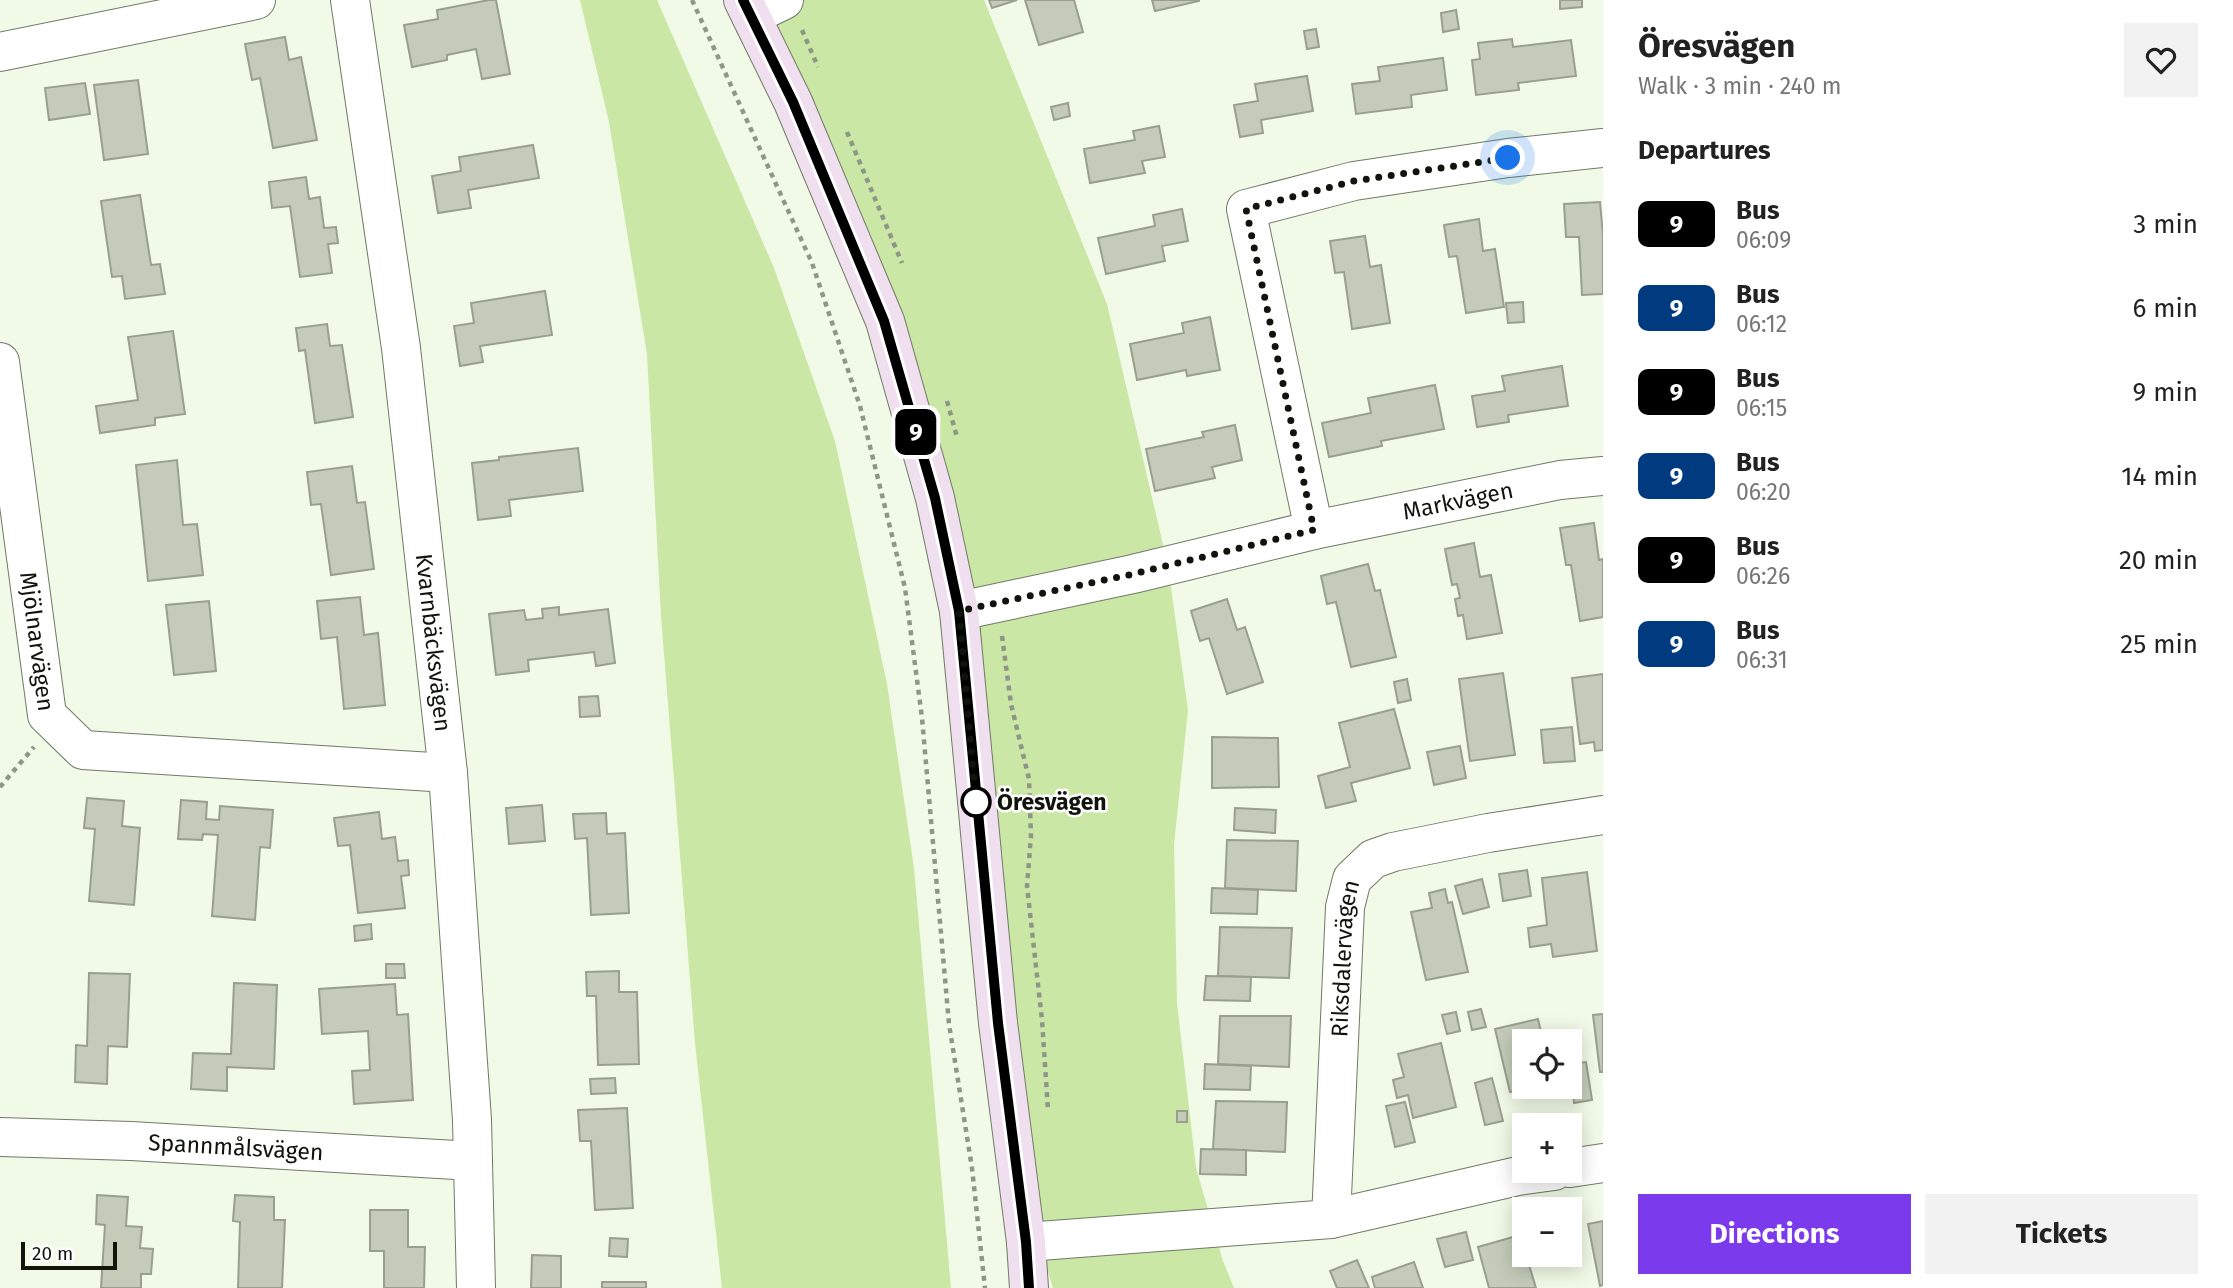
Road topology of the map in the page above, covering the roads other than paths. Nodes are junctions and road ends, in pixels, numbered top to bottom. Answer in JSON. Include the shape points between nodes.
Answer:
{"nodes":[{"id":1,"x":256,"y":0,"type":"edge"},
{"id":2,"x":350,"y":0,"type":"edge"},
{"id":3,"x":759,"y":5,"type":"edge"},
{"id":4,"x":0,"y":52,"type":"edge"},
{"id":5,"x":1603,"y":148,"type":"edge"},
{"id":6,"x":0,"y":362,"type":"edge"},
{"id":7,"x":1603,"y":476,"type":"edge"},
{"id":8,"x":1314,"y":530,"type":"junction"},
{"id":9,"x":959,"y":611,"type":"junction"},
{"id":10,"x":448,"y":773,"type":"junction"},
{"id":11,"x":1603,"y":816,"type":"edge"},
{"id":12,"x":0,"y":1137,"type":"edge"},
{"id":13,"x":472,"y":1161,"type":"junction"},
{"id":14,"x":1603,"y":1163,"type":"edge"},
{"id":15,"x":1582,"y":1166,"type":"edge"},
{"id":16,"x":1512,"y":1177,"type":"edge"},
{"id":17,"x":1331,"y":1219,"type":"junction"},
{"id":18,"x":1026,"y":1242,"type":"junction"},
{"id":19,"x":476,"y":1288,"type":"edge"},
{"id":20,"x":1029,"y":1288,"type":"edge"}],
"edges":[{"from":1,"to":4,"type":"street"},
{"from":2,"to":10,"type":"street","name":"Kvarnbäcksvägen","via":[[401,348]]},
{"from":3,"to":9,"type":"street","via":[[793,102],[884,321],[935,498]]},
{"from":5,"to":8,"type":"street","via":[[1354,181],[1246,209]]},
{"from":6,"to":10,"type":"street","name":"Mjölnarvägen","via":[[47,715],[83,750]]},
{"from":7,"to":8,"type":"street","name":"Markvägen","via":[[1560,480]]},
{"from":8,"to":9,"type":"street","name":"Markvägen"},
{"from":9,"to":18,"type":"street","via":[[998,1023]]},
{"from":10,"to":13,"type":"street","name":"Kvarnbäcksvägen"},
{"from":11,"to":17,"type":"street","name":"Riksdalervägen","via":[[1393,852],[1373,859],[1352,878],[1345,906]]},
{"from":12,"to":13,"type":"street","name":"Spannmålsvägen"},
{"from":13,"to":19,"type":"street","name":"Kvarnbäcksvägen"},
{"from":14,"to":15,"type":"street"},
{"from":16,"to":17,"type":"street"},
{"from":17,"to":18,"type":"street"},
{"from":18,"to":20,"type":"street"}]}
